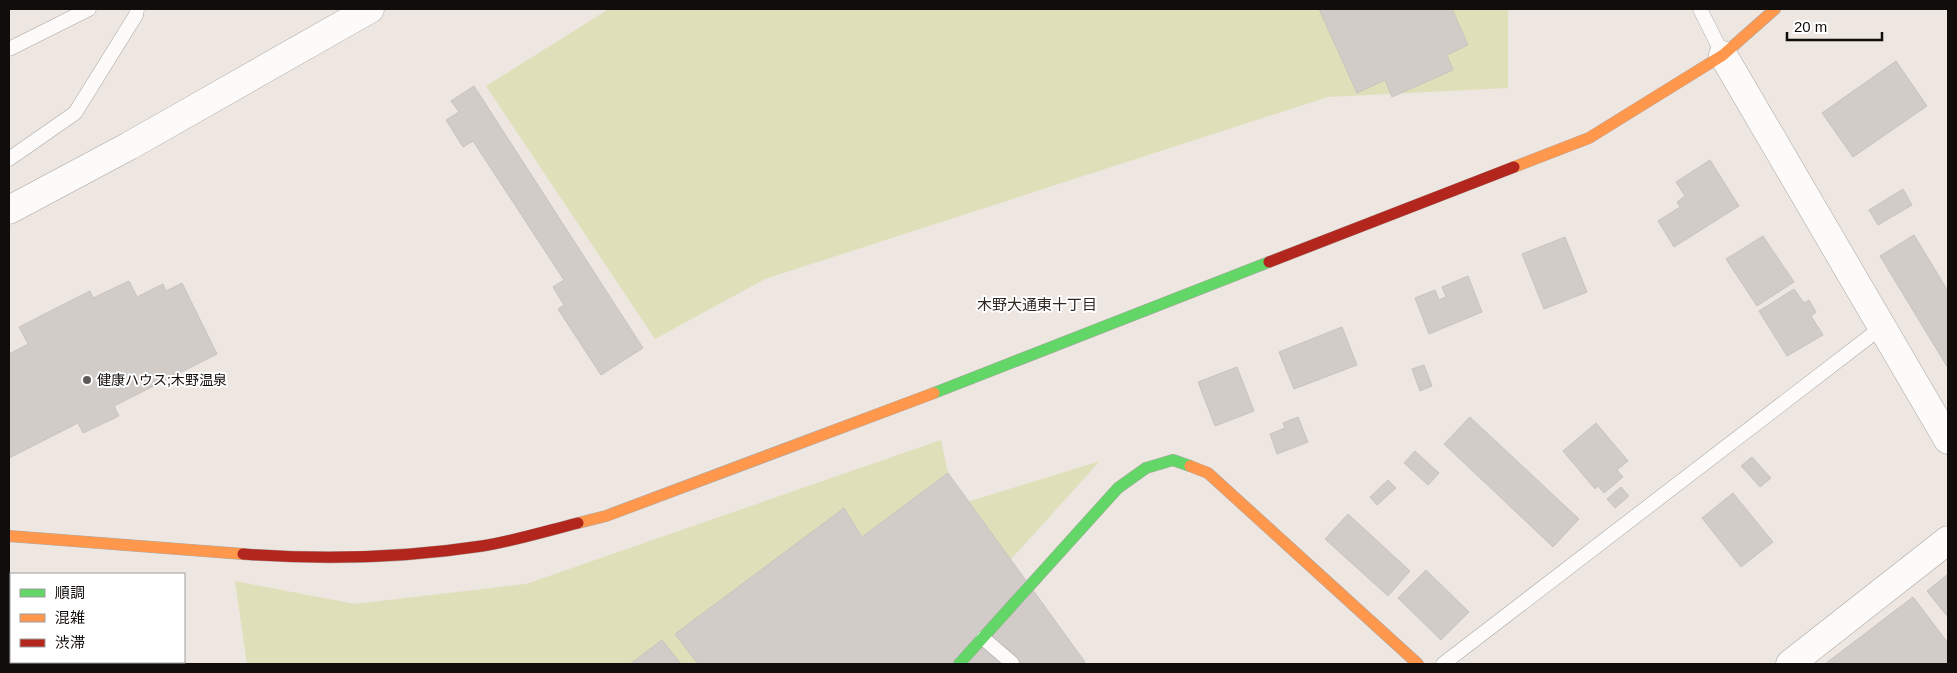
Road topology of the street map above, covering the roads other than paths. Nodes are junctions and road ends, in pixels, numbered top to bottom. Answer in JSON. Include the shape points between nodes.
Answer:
{"nodes":[{"id":1,"x":89,"y":9,"type":"edge"},
{"id":2,"x":137,"y":9,"type":"edge"},
{"id":3,"x":370,"y":9,"type":"edge"},
{"id":4,"x":1700,"y":9,"type":"edge"},
{"id":5,"x":1775,"y":9,"type":"edge"},
{"id":6,"x":9,"y":49,"type":"edge"},
{"id":7,"x":1723,"y":55,"type":"junction"},
{"id":8,"x":9,"y":159,"type":"edge"},
{"id":9,"x":9,"y":210,"type":"edge"},
{"id":10,"x":1882,"y":327,"type":"junction"},
{"id":11,"x":1948,"y":440,"type":"edge"},
{"id":12,"x":9,"y":536,"type":"edge"},
{"id":13,"x":1948,"y":540,"type":"edge"},
{"id":14,"x":983,"y":638,"type":"junction"},
{"id":15,"x":1012,"y":663,"type":"edge"},
{"id":16,"x":959,"y":664,"type":"edge"},
{"id":17,"x":1418,"y":664,"type":"edge"},
{"id":18,"x":1443,"y":664,"type":"edge"},
{"id":19,"x":1790,"y":664,"type":"edge"}],
"edges":[{"from":1,"to":6,"type":"lane"},
{"from":2,"to":8,"type":"lane","via":[[75,113]]},
{"from":3,"to":9,"type":"street"},
{"from":4,"to":7,"type":"lane"},
{"from":5,"to":7,"type":"street"},
{"from":7,"to":10,"type":"street"},
{"from":7,"to":12,"type":"street","via":[[1589,138],[893,409],[606,516],[483,546],[378,556],[289,557]]},
{"from":10,"to":11,"type":"street"},
{"from":10,"to":18,"type":"lane"},
{"from":13,"to":19,"type":"street"},
{"from":14,"to":15,"type":"lane"},
{"from":14,"to":16,"type":"street"},
{"from":14,"to":17,"type":"street","via":[[1118,488],[1146,468],[1173,460],[1208,473]]}]}
